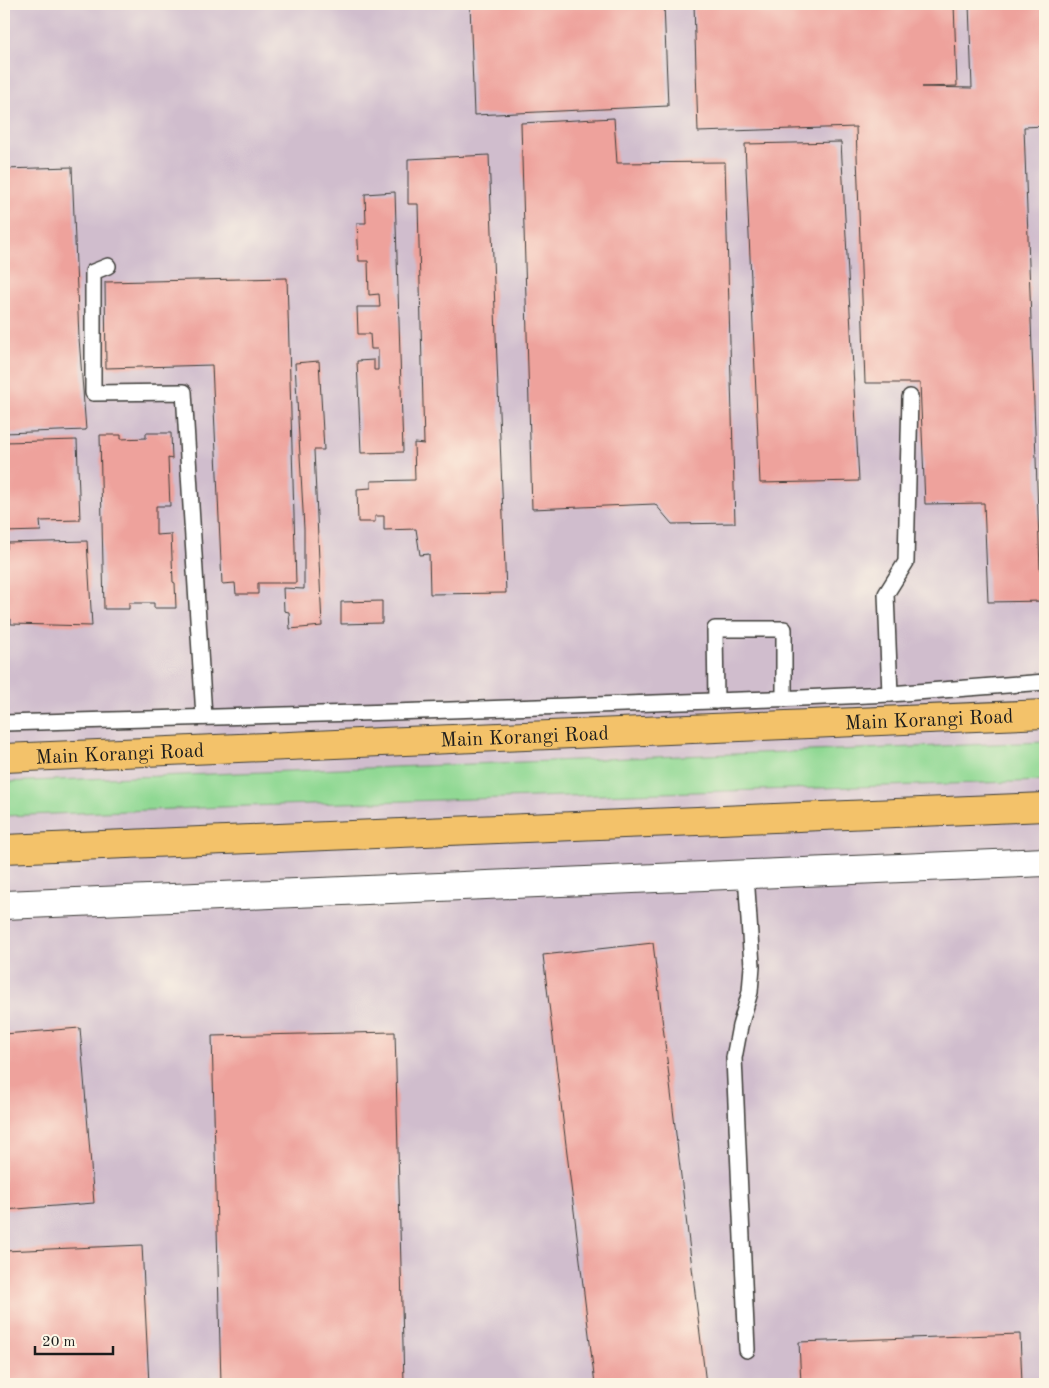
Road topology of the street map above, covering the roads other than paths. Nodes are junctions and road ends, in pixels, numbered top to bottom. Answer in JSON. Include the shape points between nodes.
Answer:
{"nodes":[{"id":1,"x":108,"y":266,"type":"dead end"},
{"id":2,"x":910,"y":397,"type":"dead end"},
{"id":3,"x":1045,"y":682,"type":"edge"},
{"id":4,"x":890,"y":694,"type":"junction"},
{"id":5,"x":784,"y":699,"type":"junction"},
{"id":6,"x":716,"y":701,"type":"junction"},
{"id":7,"x":1045,"y":714,"type":"edge"},
{"id":8,"x":204,"y":718,"type":"junction"},
{"id":9,"x":4,"y":723,"type":"edge"},
{"id":10,"x":4,"y":758,"type":"edge"},
{"id":11,"x":1045,"y":807,"type":"edge"},
{"id":12,"x":4,"y":850,"type":"edge"},
{"id":13,"x":1045,"y":862,"type":"edge"},
{"id":14,"x":746,"y":874,"type":"junction"},
{"id":15,"x":4,"y":905,"type":"edge"},
{"id":16,"x":747,"y":1350,"type":"dead end"}],
"edges":[{"from":1,"to":8,"type":"lane","via":[[92,272],[93,393],[184,392]]},
{"from":2,"to":4,"type":"lane","via":[[906,562],[886,594]]},
{"from":3,"to":4,"type":"lane"},
{"from":4,"to":5,"type":"lane"},
{"from":5,"to":6,"type":"lane"},
{"from":5,"to":6,"type":"lane","via":[[784,629],[715,629]]},
{"from":6,"to":8,"type":"lane"},
{"from":7,"to":10,"type":"main road","name":"Main Korangi Road"},
{"from":8,"to":9,"type":"lane"},
{"from":11,"to":12,"type":"main road"},
{"from":13,"to":14,"type":"street"},
{"from":14,"to":15,"type":"street"},
{"from":14,"to":16,"type":"lane","via":[[752,966],[750,992],[734,1058]]}]}
